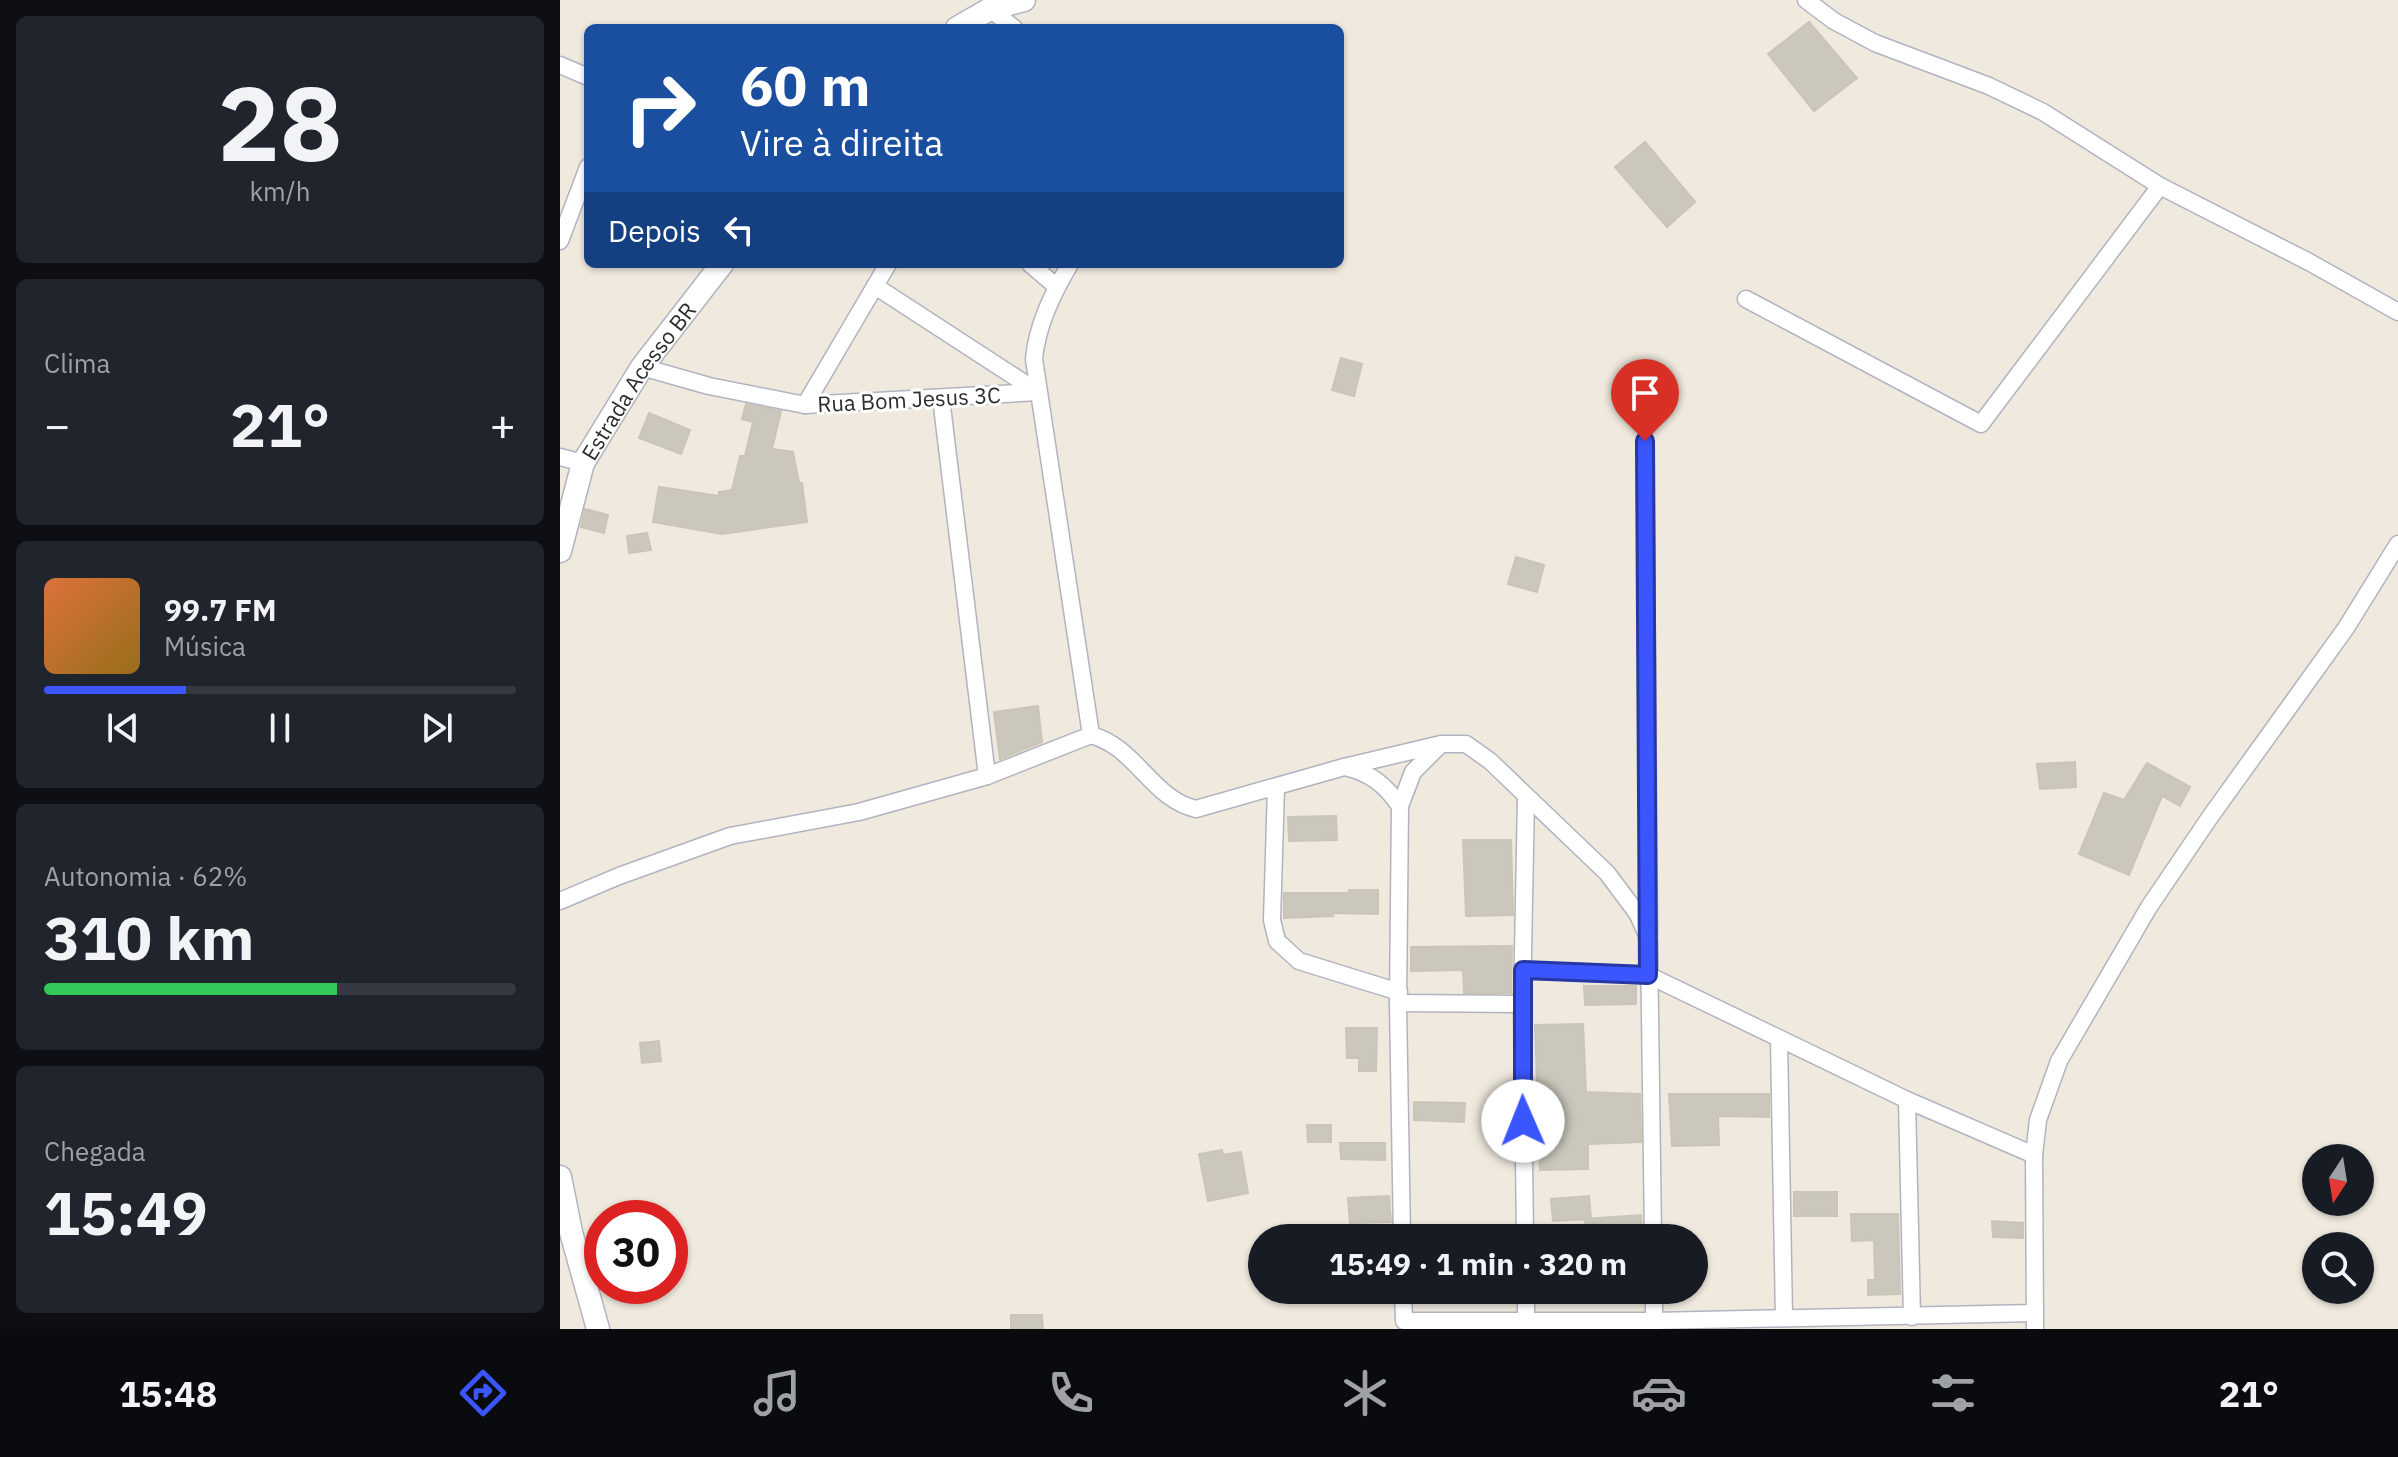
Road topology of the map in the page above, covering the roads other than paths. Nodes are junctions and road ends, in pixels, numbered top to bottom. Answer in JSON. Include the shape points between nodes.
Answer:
{"nodes":[{"id":1,"x":1024,"y":0,"type":"edge"},
{"id":2,"x":1806,"y":0,"type":"edge"},
{"id":3,"x":990,"y":9,"type":"junction"},
{"id":4,"x":964,"y":24,"type":"edge"},
{"id":5,"x":1009,"y":24,"type":"edge"},
{"id":6,"x":560,"y":65,"type":"edge"},
{"id":7,"x":584,"y":75,"type":"edge"},
{"id":8,"x":584,"y":178,"type":"edge"},
{"id":9,"x":2160,"y":186,"type":"junction"},
{"id":10,"x":560,"y":241,"type":"edge"},
{"id":11,"x":719,"y":268,"type":"edge"},
{"id":12,"x":886,"y":268,"type":"edge"},
{"id":13,"x":1035,"y":268,"type":"edge"},
{"id":14,"x":1068,"y":268,"type":"edge"},
{"id":15,"x":875,"y":286,"type":"junction"},
{"id":16,"x":1057,"y":287,"type":"junction"},
{"id":17,"x":1746,"y":299,"type":"dead end"},
{"id":18,"x":2398,"y":312,"type":"edge"},
{"id":19,"x":642,"y":367,"type":"junction"},
{"id":20,"x":1038,"y":392,"type":"junction"},
{"id":21,"x":941,"y":398,"type":"junction"},
{"id":22,"x":805,"y":405,"type":"junction"},
{"id":23,"x":1645,"y":441,"type":"dead end"},
{"id":24,"x":560,"y":457,"type":"edge"},
{"id":25,"x":583,"y":463,"type":"junction"},
{"id":26,"x":2398,"y":544,"type":"edge"},
{"id":27,"x":560,"y":551,"type":"edge"},
{"id":28,"x":1091,"y":735,"type":"junction"},
{"id":29,"x":1441,"y":744,"type":"junction"},
{"id":30,"x":1344,"y":767,"type":"junction"},
{"id":31,"x":987,"y":776,"type":"junction"},
{"id":32,"x":1276,"y":788,"type":"junction"},
{"id":33,"x":1526,"y":797,"type":"junction"},
{"id":34,"x":1400,"y":806,"type":"junction"},
{"id":35,"x":560,"y":901,"type":"edge"},
{"id":36,"x":1649,"y":939,"type":"junction"},
{"id":37,"x":1523,"y":970,"type":"junction"},
{"id":38,"x":1648,"y":975,"type":"junction"},
{"id":39,"x":1398,"y":998,"type":"junction"},
{"id":40,"x":1522,"y":1004,"type":"junction"},
{"id":41,"x":1779,"y":1040,"type":"junction"},
{"id":42,"x":1907,"y":1100,"type":"junction"},
{"id":43,"x":2034,"y":1155,"type":"junction"},
{"id":44,"x":560,"y":1177,"type":"edge"},
{"id":45,"x":1402,"y":1224,"type":"edge"},
{"id":46,"x":1525,"y":1224,"type":"edge"},
{"id":47,"x":1653,"y":1224,"type":"edge"},
{"id":48,"x":1403,"y":1304,"type":"edge"},
{"id":49,"x":1526,"y":1304,"type":"edge"},
{"id":50,"x":1654,"y":1304,"type":"edge"},
{"id":51,"x":1912,"y":1317,"type":"junction"},
{"id":52,"x":1784,"y":1318,"type":"junction"},
{"id":53,"x":1526,"y":1320,"type":"junction"},
{"id":54,"x":2035,"y":1321,"type":"edge"},
{"id":55,"x":1654,"y":1325,"type":"edge"},
{"id":56,"x":598,"y":1329,"type":"edge"}],
"edges":[{"from":1,"to":3,"type":"street"},
{"from":2,"to":9,"type":"street","via":[[1875,43],[2043,112]]},
{"from":3,"to":4,"type":"street"},
{"from":3,"to":5,"type":"street"},
{"from":6,"to":7,"type":"street"},
{"from":8,"to":10,"type":"street"},
{"from":9,"to":17,"type":"street","via":[[1981,424]]},
{"from":9,"to":18,"type":"street"},
{"from":11,"to":19,"type":"street","name":"Estrada Acesso BR"},
{"from":12,"to":15,"type":"street"},
{"from":13,"to":16,"type":"street"},
{"from":14,"to":16,"type":"street"},
{"from":15,"to":20,"type":"street"},
{"from":15,"to":22,"type":"street"},
{"from":16,"to":20,"type":"street","via":[[1036,339]]},
{"from":19,"to":22,"type":"street","name":"Rua Bom Jesus 3C"},
{"from":19,"to":25,"type":"street","name":"Estrada Acesso BR"},
{"from":20,"to":21,"type":"street","name":"Rua Bom Jesus 3C"},
{"from":20,"to":28,"type":"street"},
{"from":21,"to":22,"type":"street","name":"Rua Bom Jesus 3C"},
{"from":21,"to":31,"type":"street"},
{"from":23,"to":36,"type":"street"},
{"from":24,"to":25,"type":"street"},
{"from":25,"to":27,"type":"street","name":"Estrada Acesso BR"},
{"from":26,"to":43,"type":"street","via":[[2346,628],[2149,907],[2059,1061],[2038,1120]]},
{"from":28,"to":31,"type":"street"},
{"from":28,"to":32,"type":"street","via":[[1122,749],[1186,807],[1205,808]]},
{"from":29,"to":30,"type":"street"},
{"from":29,"to":33,"type":"street","via":[[1466,744]]},
{"from":29,"to":34,"type":"street","via":[[1413,772]]},
{"from":30,"to":32,"type":"street"},
{"from":30,"to":34,"type":"street","via":[[1376,779]]},
{"from":31,"to":35,"type":"street","via":[[859,812],[730,836]]},
{"from":32,"to":39,"type":"street","via":[[1272,920],[1277,941],[1299,961]]},
{"from":33,"to":36,"type":"street","via":[[1607,873]]},
{"from":33,"to":37,"type":"street"},
{"from":34,"to":39,"type":"street"},
{"from":36,"to":38,"type":"street"},
{"from":37,"to":38,"type":"street"},
{"from":37,"to":40,"type":"street"},
{"from":38,"to":41,"type":"street"},
{"from":38,"to":47,"type":"street"},
{"from":39,"to":40,"type":"street"},
{"from":39,"to":45,"type":"street"},
{"from":40,"to":46,"type":"street"},
{"from":41,"to":42,"type":"street"},
{"from":41,"to":52,"type":"street"},
{"from":42,"to":43,"type":"street"},
{"from":42,"to":51,"type":"street"},
{"from":43,"to":54,"type":"street"},
{"from":44,"to":56,"type":"street"},
{"from":48,"to":53,"type":"street","via":[[1404,1321]]},
{"from":49,"to":53,"type":"street"},
{"from":50,"to":55,"type":"street"},
{"from":51,"to":52,"type":"street"},
{"from":51,"to":54,"type":"street"},
{"from":52,"to":55,"type":"street"},
{"from":53,"to":55,"type":"street"}]}
